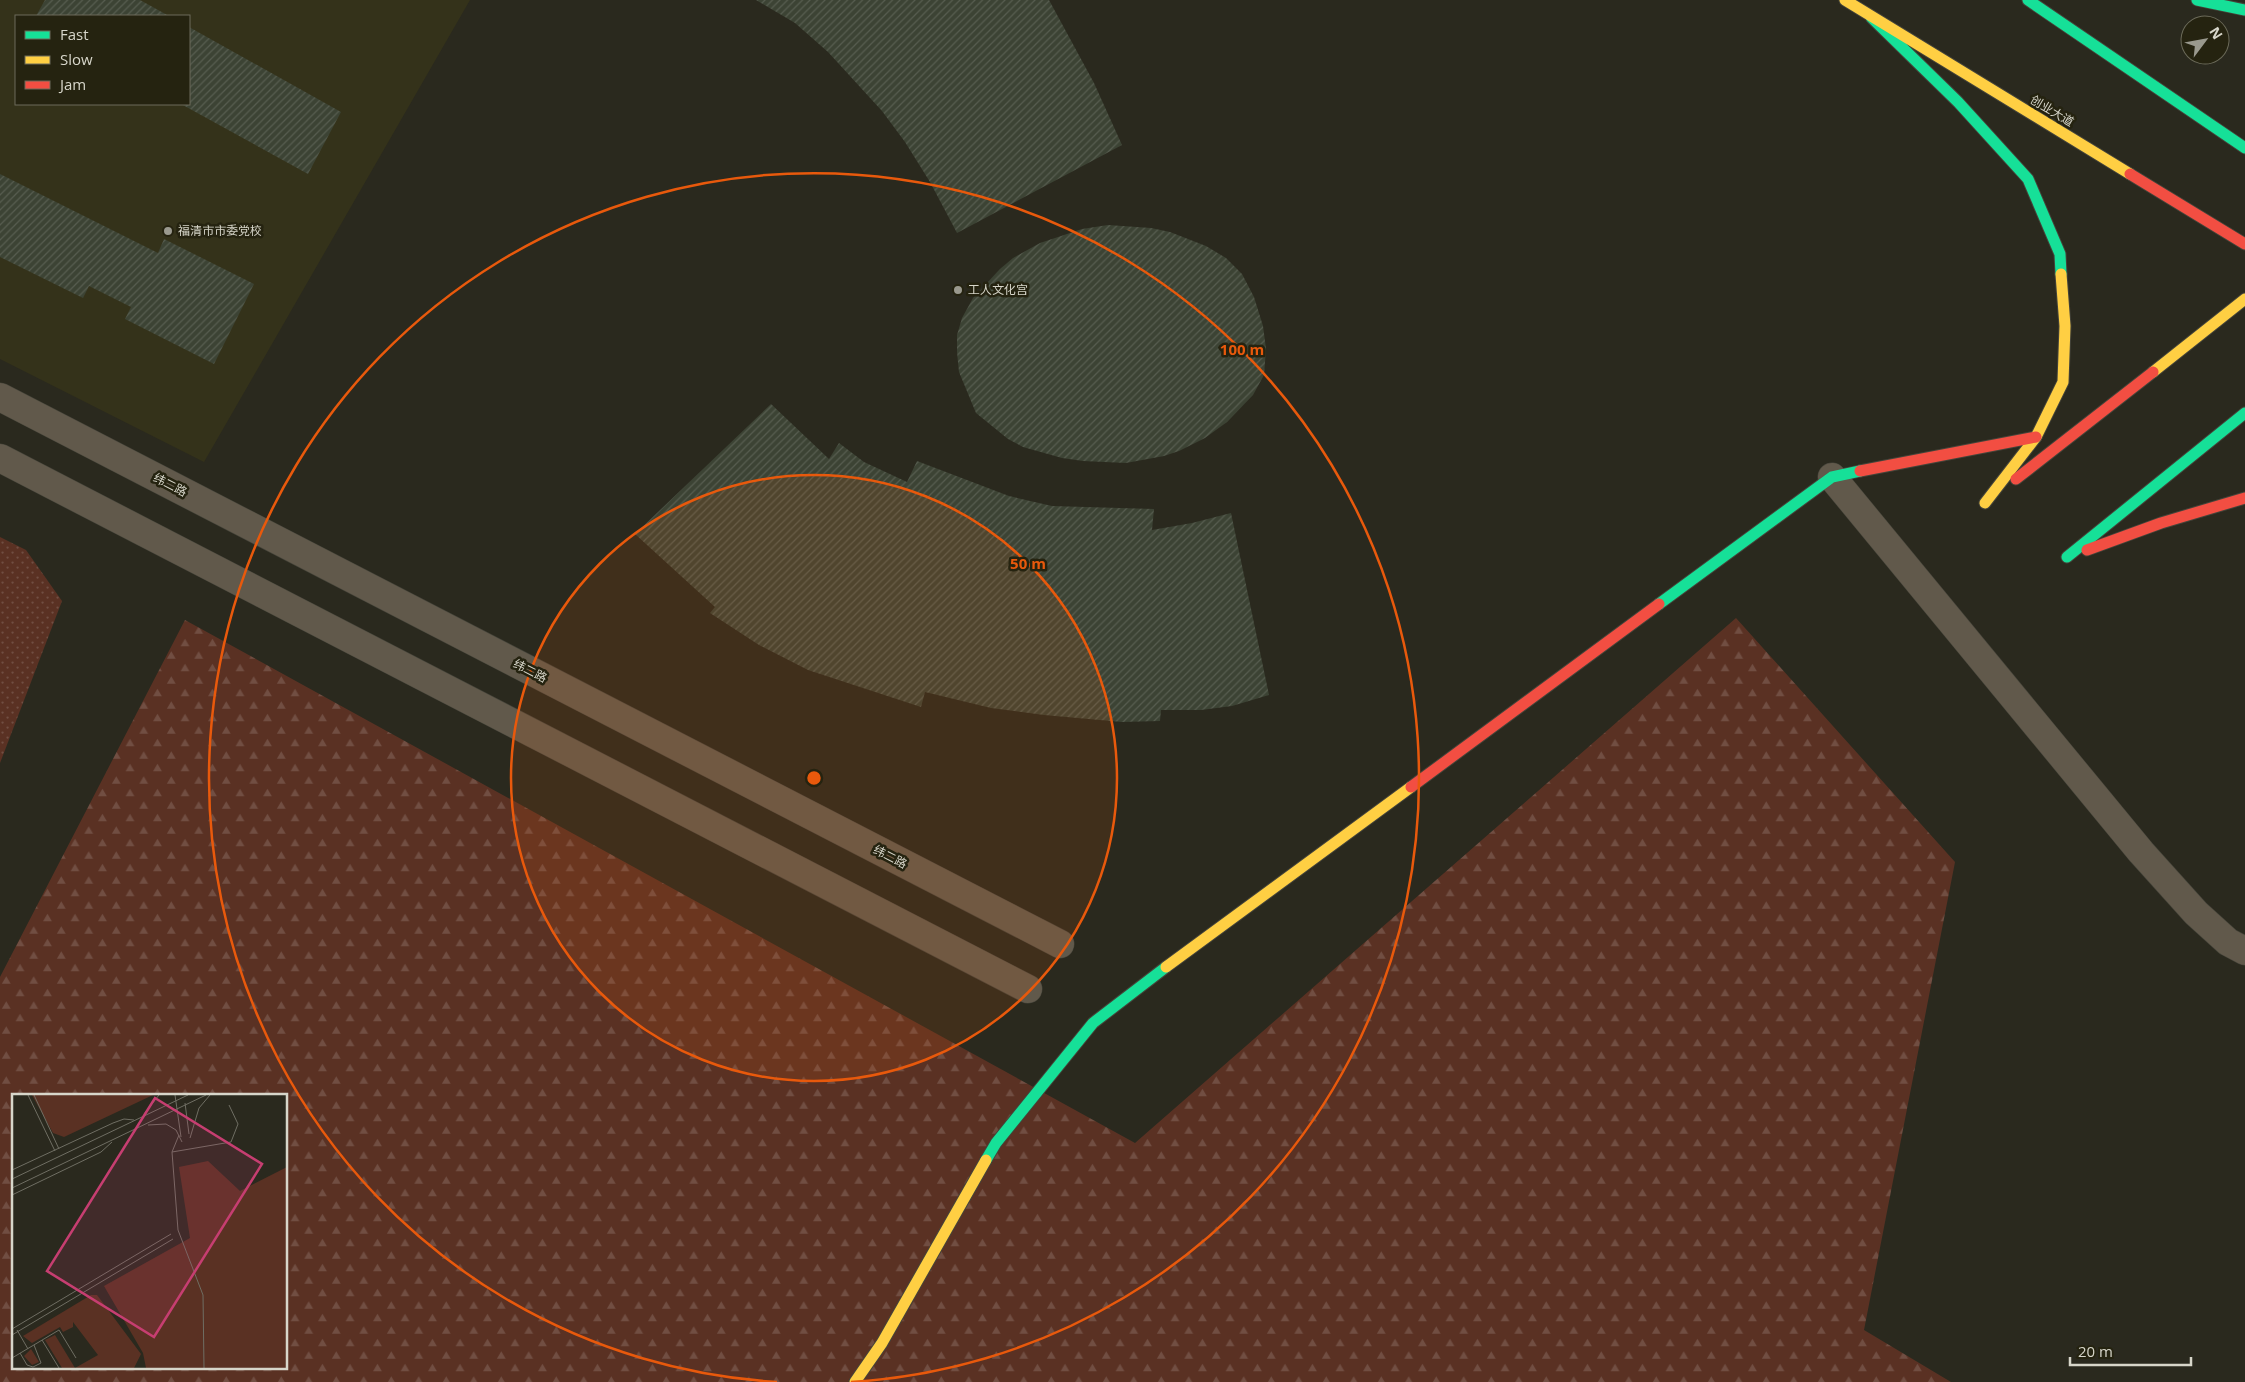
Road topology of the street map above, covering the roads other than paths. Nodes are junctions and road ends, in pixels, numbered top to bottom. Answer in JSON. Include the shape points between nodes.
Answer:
{"nodes":[{"id":1,"x":1845,"y":0,"type":"edge"},
{"id":2,"x":2028,"y":0,"type":"edge"},
{"id":3,"x":2197,"y":0,"type":"edge"},
{"id":4,"x":2245,"y":10,"type":"edge"},
{"id":5,"x":1871,"y":17,"type":"junction"},
{"id":6,"x":2245,"y":148,"type":"edge"},
{"id":7,"x":2245,"y":244,"type":"edge"},
{"id":8,"x":2245,"y":299,"type":"edge"},
{"id":9,"x":0,"y":398,"type":"edge"},
{"id":10,"x":2245,"y":413,"type":"edge"},
{"id":11,"x":2036,"y":437,"type":"junction"},
{"id":12,"x":0,"y":458,"type":"edge"},
{"id":13,"x":1832,"y":477,"type":"junction"},
{"id":14,"x":2245,"y":498,"type":"edge"},
{"id":15,"x":1060,"y":944,"type":"dead end"},
{"id":16,"x":2245,"y":950,"type":"edge"},
{"id":17,"x":1028,"y":990,"type":"dead end"},
{"id":18,"x":855,"y":1382,"type":"edge"}],
"edges":[{"from":1,"to":5,"type":"main road","name":"创业大道"},
{"from":2,"to":6,"type":"main road"},
{"from":3,"to":4,"type":"main road"},
{"from":5,"to":7,"type":"main road","name":"创业大道"},
{"from":5,"to":11,"type":"main road","via":[[1958,102],[2028,179],[2060,254],[2065,326],[2063,382]]},
{"from":8,"to":11,"type":"main road","via":[[1985,503]]},
{"from":9,"to":15,"type":"street","name":"纬二路"},
{"from":10,"to":14,"type":"main road","via":[[2067,557],[2161,523]]},
{"from":11,"to":13,"type":"main road"},
{"from":12,"to":17,"type":"street"},
{"from":13,"to":16,"type":"street","via":[[2141,852],[2196,913],[2228,942]]},
{"from":13,"to":18,"type":"main road","via":[[1093,1023],[996,1143],[882,1342]]}]}
